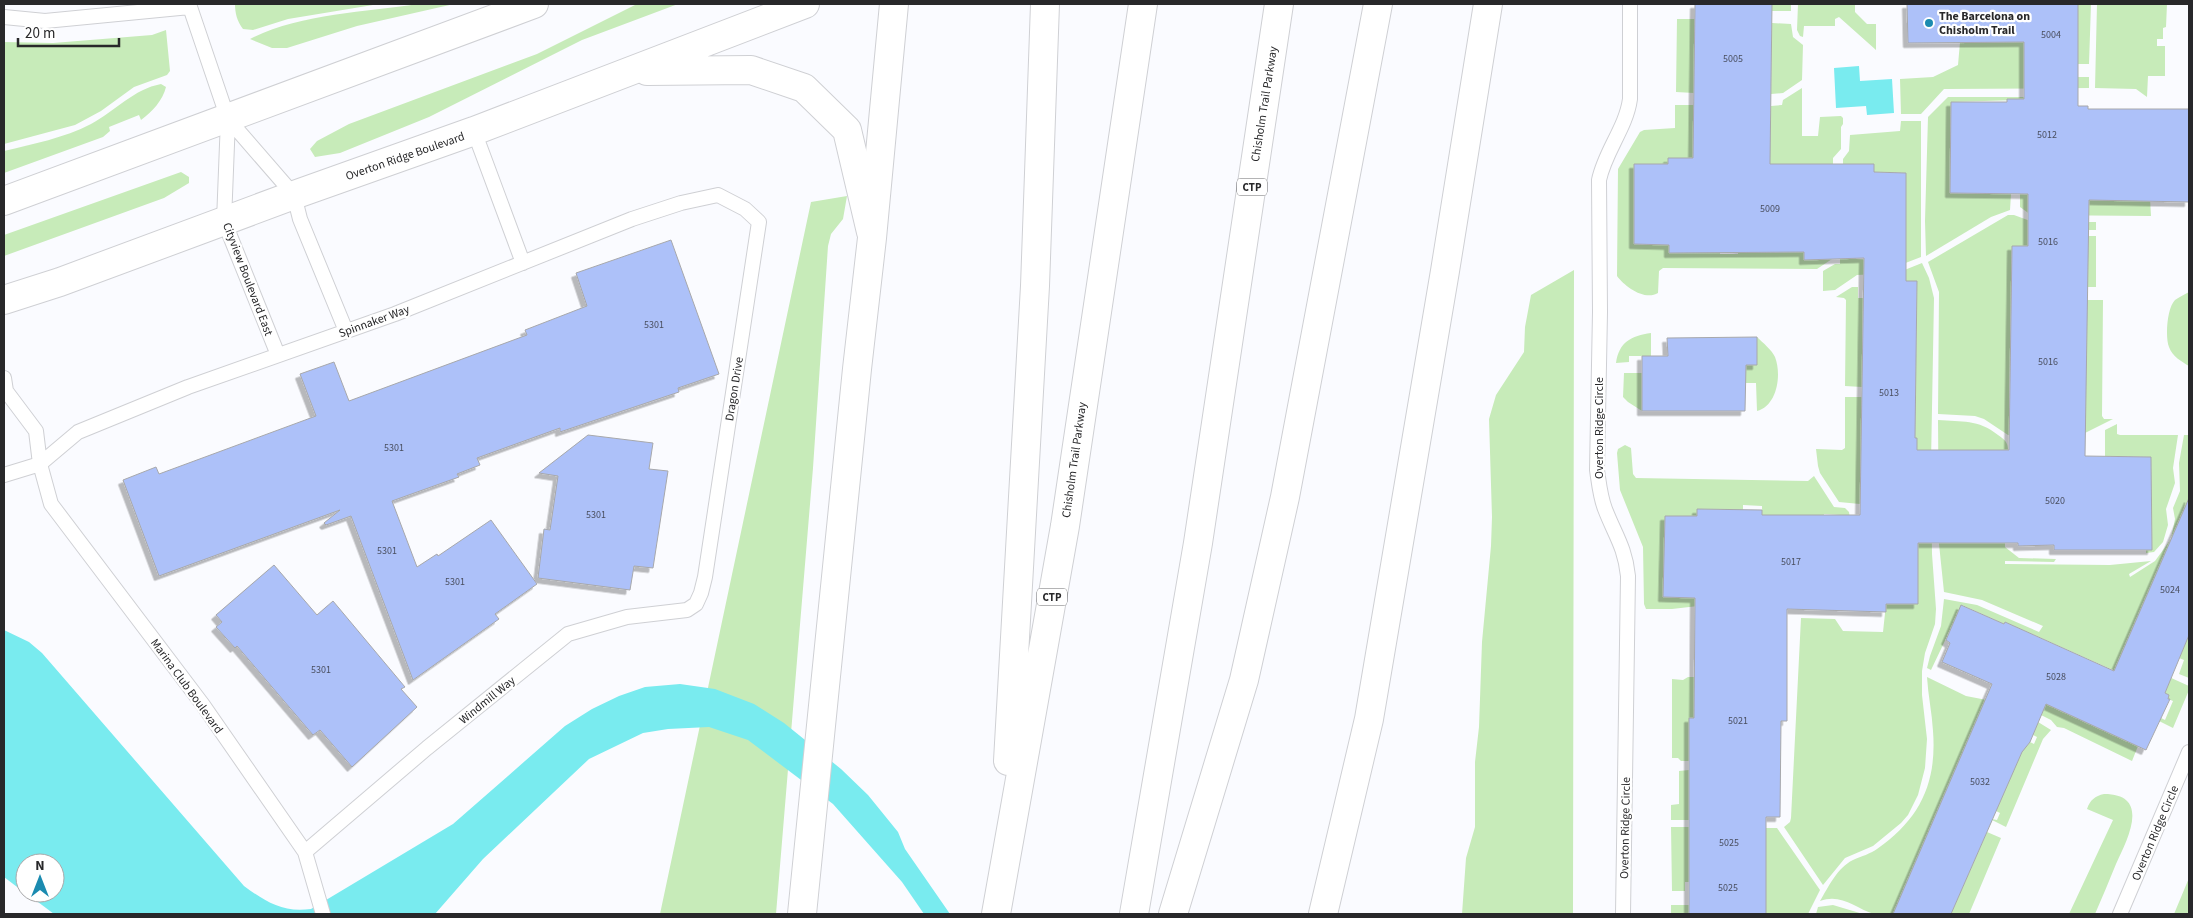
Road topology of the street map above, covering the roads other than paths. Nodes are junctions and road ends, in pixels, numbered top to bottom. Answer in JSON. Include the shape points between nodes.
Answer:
{"nodes":[{"id":1,"x":534,"y":4,"type":"edge"},
{"id":2,"x":804,"y":4,"type":"edge"},
{"id":3,"x":894,"y":4,"type":"edge"},
{"id":4,"x":1045,"y":4,"type":"edge"},
{"id":5,"x":1279,"y":4,"type":"edge"},
{"id":6,"x":1378,"y":4,"type":"edge"},
{"id":7,"x":1488,"y":4,"type":"edge"},
{"id":8,"x":1630,"y":4,"type":"edge"},
{"id":9,"x":195,"y":6,"type":"edge"},
{"id":10,"x":1142,"y":9,"type":"edge"},
{"id":11,"x":4,"y":17,"type":"edge"},
{"id":12,"x":631,"y":71,"type":"junction"},
{"id":13,"x":228,"y":118,"type":"junction"},
{"id":14,"x":474,"y":131,"type":"junction"},
{"id":15,"x":294,"y":195,"type":"junction"},
{"id":16,"x":718,"y":195,"type":"joint"},
{"id":17,"x":4,"y":201,"type":"edge"},
{"id":18,"x":224,"y":221,"type":"junction"},
{"id":19,"x":872,"y":238,"type":"junction"},
{"id":20,"x":523,"y":263,"type":"junction"},
{"id":21,"x":4,"y":300,"type":"edge"},
{"id":22,"x":346,"y":331,"type":"junction"},
{"id":23,"x":278,"y":356,"type":"junction"},
{"id":24,"x":4,"y":378,"type":"edge"},
{"id":25,"x":40,"y":464,"type":"junction"},
{"id":26,"x":4,"y":475,"type":"edge"},
{"id":27,"x":696,"y":604,"type":"joint"},
{"id":28,"x":2189,"y":752,"type":"edge"},
{"id":29,"x":305,"y":852,"type":"junction"},
{"id":30,"x":999,"y":902,"type":"edge"},
{"id":31,"x":324,"y":914,"type":"edge"},
{"id":32,"x":802,"y":914,"type":"edge"},
{"id":33,"x":1134,"y":914,"type":"edge"},
{"id":34,"x":1173,"y":914,"type":"edge"},
{"id":35,"x":1323,"y":914,"type":"edge"},
{"id":36,"x":1623,"y":914,"type":"edge"},
{"id":37,"x":2120,"y":914,"type":"edge"}],
"edges":[{"from":1,"to":13,"type":"main road"},
{"from":2,"to":12,"type":"main road","name":"Overton Ridge Boulevard"},
{"from":3,"to":19,"type":"main road"},
{"from":4,"to":30,"type":"main road","via":[[1035,286]]},
{"from":5,"to":33,"type":"main road","name":"Chisholm Trail Parkway","number":"CTP","via":[[1172,701]]},
{"from":6,"to":34,"type":"main road","via":[[1285,497],[1244,680]]},
{"from":7,"to":35,"type":"main road","via":[[1369,719]]},
{"from":8,"to":36,"type":"lane","name":"Overton Ridge Circle","via":[[1630,104],[1602,166],[1599,180],[1597,470],[1599,490],[1620,540],[1628,576]]},
{"from":9,"to":11,"type":"lane","via":[[45,21]]},
{"from":9,"to":13,"type":"lane"},
{"from":10,"to":30,"type":"main road","name":"Chisholm Trail Parkway","number":"CTP","via":[[1065,526]]},
{"from":12,"to":14,"type":"main road","name":"Overton Ridge Boulevard"},
{"from":12,"to":19,"type":"main road","via":[[751,70],[804,88],[847,130]]},
{"from":13,"to":15,"type":"lane"},
{"from":13,"to":17,"type":"main road"},
{"from":13,"to":18,"type":"lane","name":"Cityview Boulevard East"},
{"from":14,"to":15,"type":"main road","name":"Overton Ridge Boulevard"},
{"from":14,"to":20,"type":"lane"},
{"from":15,"to":18,"type":"main road","name":"Overton Ridge Boulevard"},
{"from":15,"to":22,"type":"lane","via":[[300,218]]},
{"from":16,"to":20,"type":"lane","name":"Spinnaker Way","via":[[632,218]]},
{"from":16,"to":27,"type":"lane","name":"Dragon Drive","via":[[745,209],[759,222],[705,577]]},
{"from":18,"to":21,"type":"main road","name":"Overton Ridge Boulevard"},
{"from":18,"to":23,"type":"lane","name":"Cityview Boulevard East"},
{"from":19,"to":32,"type":"main road"},
{"from":20,"to":22,"type":"lane","name":"Spinnaker Way"},
{"from":22,"to":23,"type":"lane","name":"Spinnaker Way"},
{"from":23,"to":25,"type":"lane","name":"Spinnaker Way","via":[[188,387],[78,432]]},
{"from":24,"to":25,"type":"lane","name":"Marina Club Boulevard","via":[[6,391],[36,431]]},
{"from":25,"to":26,"type":"lane"},
{"from":25,"to":29,"type":"lane","name":"Marina Club Boulevard","via":[[51,504],[203,705]]},
{"from":27,"to":29,"type":"lane","name":"Windmill Way","via":[[687,610],[627,617],[568,634]]},
{"from":28,"to":37,"type":"lane","name":"Overton Ridge Circle"},
{"from":29,"to":31,"type":"lane","name":"Marina Club Boulevard"}]}
